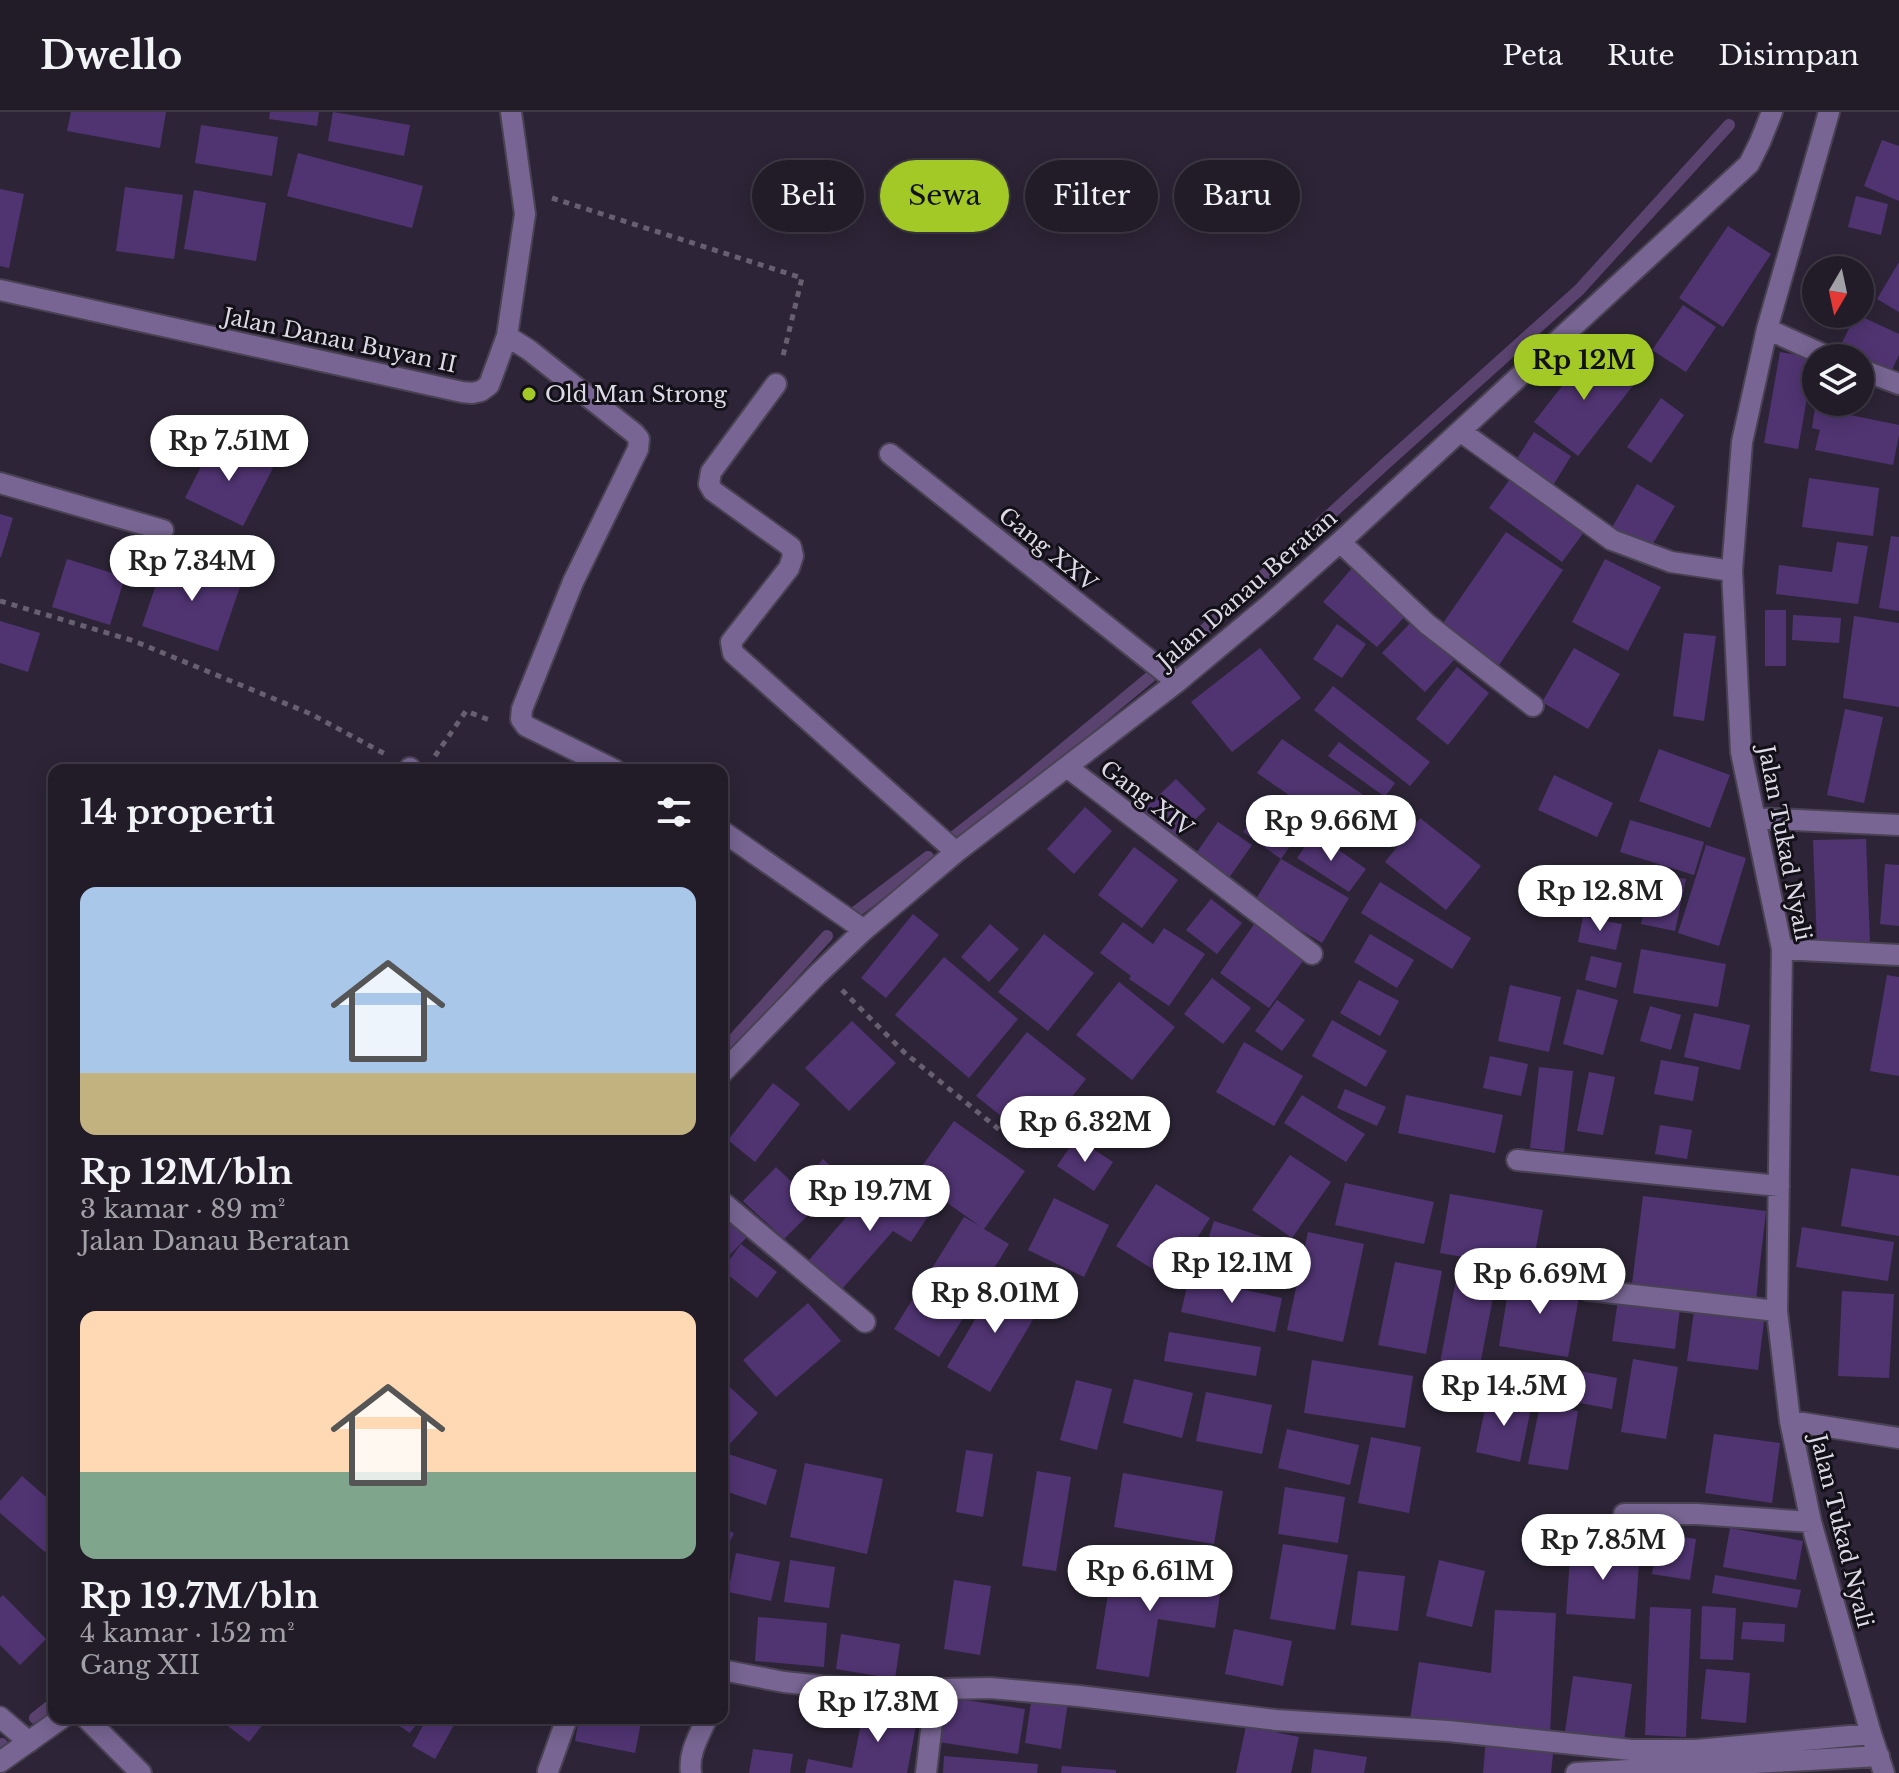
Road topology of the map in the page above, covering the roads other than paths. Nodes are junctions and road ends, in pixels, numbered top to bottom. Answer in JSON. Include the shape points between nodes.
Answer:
{"nodes":[{"id":1,"x":511,"y":112,"type":"edge"},
{"id":2,"x":1772,"y":112,"type":"edge"},
{"id":3,"x":1829,"y":112,"type":"edge"},
{"id":4,"x":0,"y":290,"type":"edge"},
{"id":5,"x":1767,"y":329,"type":"junction"},
{"id":6,"x":507,"y":336,"type":"junction"},
{"id":7,"x":1802,"y":345,"type":"edge"},
{"id":8,"x":1874,"y":374,"type":"edge"},
{"id":9,"x":776,"y":384,"type":"road end"},
{"id":10,"x":1899,"y":384,"type":"edge"},
{"id":11,"x":1460,"y":431,"type":"junction"},
{"id":12,"x":890,"y":454,"type":"dead end"},
{"id":13,"x":0,"y":483,"type":"edge"},
{"id":14,"x":163,"y":530,"type":"dead end"},
{"id":15,"x":1340,"y":542,"type":"junction"},
{"id":16,"x":1732,"y":571,"type":"junction"},
{"id":17,"x":1177,"y":682,"type":"junction"},
{"id":18,"x":1533,"y":706,"type":"dead end"},
{"id":19,"x":603,"y":764,"type":"edge"},
{"id":20,"x":1067,"y":767,"type":"junction"},
{"id":21,"x":1755,"y":818,"type":"junction"},
{"id":22,"x":1899,"y":825,"type":"edge"},
{"id":23,"x":728,"y":835,"type":"edge"},
{"id":24,"x":956,"y":852,"type":"junction"},
{"id":25,"x":864,"y":930,"type":"junction"},
{"id":26,"x":1782,"y":949,"type":"junction"},
{"id":27,"x":1312,"y":954,"type":"dead end"},
{"id":28,"x":1899,"y":955,"type":"edge"},
{"id":29,"x":728,"y":1067,"type":"edge"},
{"id":30,"x":1517,"y":1160,"type":"dead end"},
{"id":31,"x":1779,"y":1186,"type":"junction"},
{"id":32,"x":728,"y":1207,"type":"edge"},
{"id":33,"x":1588,"y":1290,"type":"dead end"},
{"id":34,"x":1777,"y":1311,"type":"junction"},
{"id":35,"x":865,"y":1322,"type":"dead end"},
{"id":36,"x":1790,"y":1421,"type":"junction"},
{"id":37,"x":1899,"y":1438,"type":"edge"},
{"id":38,"x":1624,"y":1514,"type":"dead end"},
{"id":39,"x":1811,"y":1522,"type":"junction"},
{"id":40,"x":728,"y":1675,"type":"edge"},
{"id":41,"x":936,"y":1689,"type":"junction"},
{"id":42,"x":0,"y":1717,"type":"edge"},
{"id":43,"x":54,"y":1724,"type":"edge"},
{"id":44,"x":92,"y":1724,"type":"edge"},
{"id":45,"x":565,"y":1724,"type":"edge"},
{"id":46,"x":704,"y":1724,"type":"edge"},
{"id":47,"x":1871,"y":1734,"type":"junction"},
{"id":48,"x":29,"y":1742,"type":"junction"},
{"id":49,"x":0,"y":1762,"type":"edge"},
{"id":50,"x":1881,"y":1764,"type":"edge"},
{"id":51,"x":548,"y":1771,"type":"edge"},
{"id":52,"x":141,"y":1773,"type":"edge"},
{"id":53,"x":691,"y":1773,"type":"edge"},
{"id":54,"x":926,"y":1773,"type":"edge"},
{"id":55,"x":1576,"y":1773,"type":"edge"}],
"edges":[{"from":1,"to":6,"type":"street","name":"Jalan Danau Buyan II","via":[[525,214]]},
{"from":2,"to":11,"type":"street","name":"Jalan Danau Beratan","via":[[1749,164]]},
{"from":3,"to":5,"type":"street","name":"Jalan Tukad Nyali"},
{"from":4,"to":6,"type":"street","name":"Jalan Danau Buyan II","via":[[472,393],[489,385]]},
{"from":5,"to":7,"type":"street"},
{"from":5,"to":16,"type":"street","name":"Jalan Tukad Nyali","via":[[1742,442]]},
{"from":6,"to":19,"type":"street","via":[[639,439],[522,709],[526,726]]},
{"from":8,"to":10,"type":"street"},
{"from":9,"to":24,"type":"street","via":[[710,476],[713,491],[791,547],[793,556],[731,642],[733,653]]},
{"from":11,"to":15,"type":"street","name":"Jalan Danau Beratan"},
{"from":11,"to":16,"type":"street","via":[[1612,540],[1671,562]]},
{"from":12,"to":17,"type":"street","name":"Gang XXV"},
{"from":13,"to":14,"type":"street"},
{"from":15,"to":17,"type":"street","name":"Jalan Danau Beratan"},
{"from":15,"to":18,"type":"street","via":[[1427,624]]},
{"from":16,"to":21,"type":"street","name":"Jalan Tukad Nyali","via":[[1741,752]]},
{"from":17,"to":20,"type":"street","name":"Jalan Danau Beratan"},
{"from":20,"to":24,"type":"street","name":"Jalan Danau Beratan"},
{"from":20,"to":27,"type":"street","name":"Gang XIV"},
{"from":21,"to":22,"type":"street"},
{"from":21,"to":26,"type":"street","name":"Jalan Tukad Nyali"},
{"from":23,"to":25,"type":"street"},
{"from":24,"to":25,"type":"street","name":"Jalan Danau Beratan"},
{"from":25,"to":29,"type":"street","name":"Jalan Danau Beratan"},
{"from":26,"to":28,"type":"street"},
{"from":26,"to":31,"type":"street","name":"Jalan Tukad Nyali"},
{"from":30,"to":31,"type":"street"},
{"from":31,"to":34,"type":"street","name":"Jalan Tukad Nyali"},
{"from":32,"to":35,"type":"street"},
{"from":33,"to":34,"type":"street"},
{"from":34,"to":36,"type":"street","name":"Jalan Tukad Nyali"},
{"from":36,"to":37,"type":"street"},
{"from":36,"to":39,"type":"street","name":"Jalan Tukad Nyali"},
{"from":38,"to":39,"type":"street"},
{"from":39,"to":47,"type":"street","name":"Jalan Tukad Nyali"},
{"from":40,"to":41,"type":"street","via":[[822,1686]]},
{"from":41,"to":47,"type":"street","via":[[990,1688],[1276,1720],[1631,1750],[1696,1750]]},
{"from":41,"to":54,"type":"street"},
{"from":42,"to":48,"type":"street"},
{"from":43,"to":48,"type":"street"},
{"from":44,"to":52,"type":"street"},
{"from":45,"to":51,"type":"street"},
{"from":46,"to":53,"type":"street","via":[[692,1752]]},
{"from":47,"to":50,"type":"street","name":"Jalan Tukad Nyali"},
{"from":48,"to":49,"type":"street"},
{"from":50,"to":55,"type":"street"}]}
